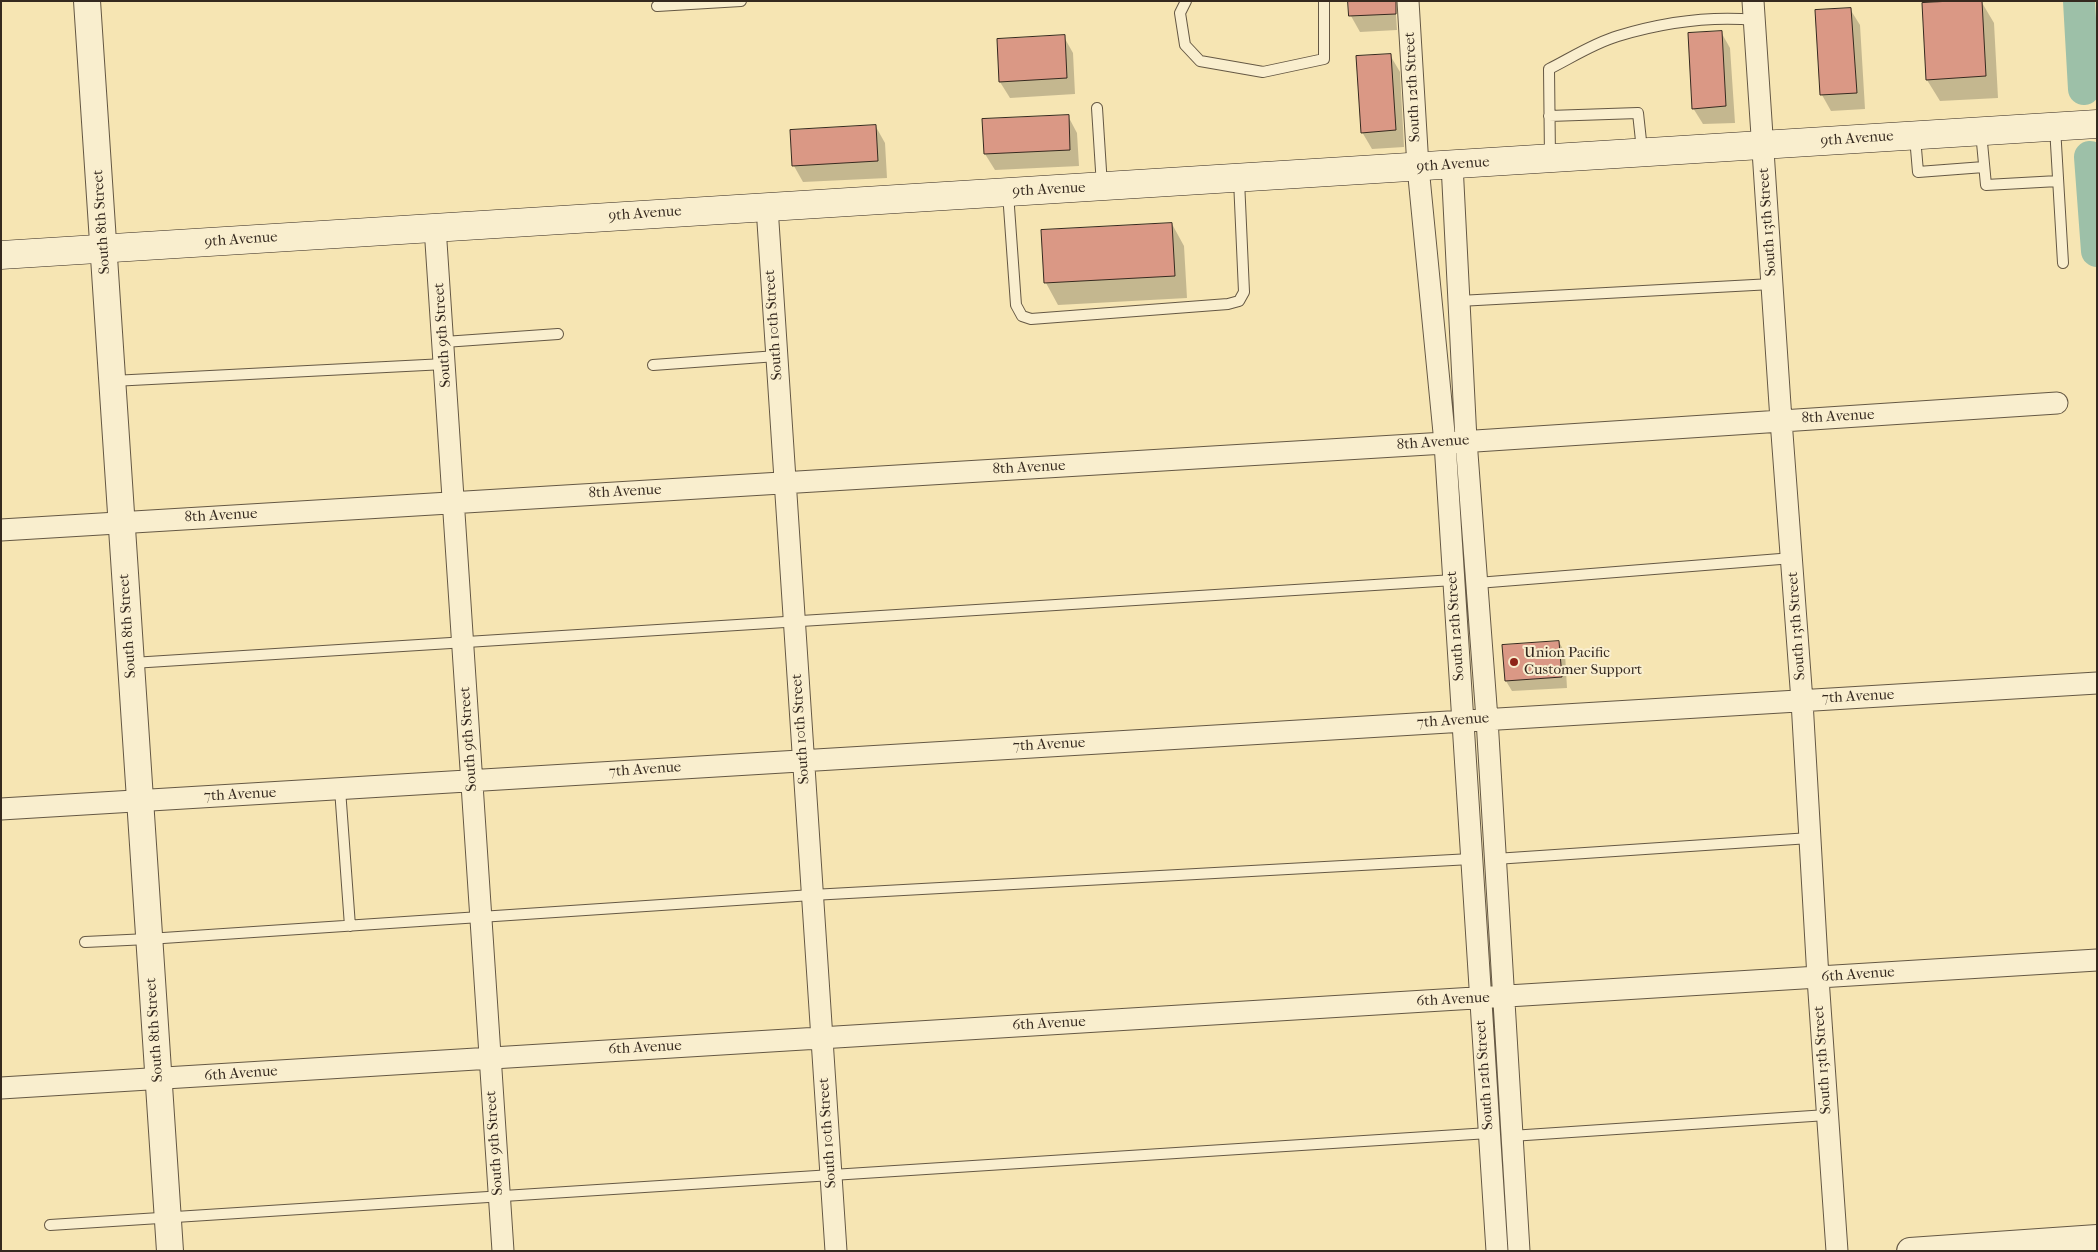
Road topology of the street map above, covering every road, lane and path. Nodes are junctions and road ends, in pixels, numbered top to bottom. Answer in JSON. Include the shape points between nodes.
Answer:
{"nodes":[{"id":1,"x":87,"y":1,"type":"edge"},
{"id":2,"x":742,"y":1,"type":"edge"},
{"id":3,"x":1186,"y":1,"type":"edge"},
{"id":4,"x":1324,"y":1,"type":"edge"},
{"id":5,"x":1408,"y":1,"type":"edge"},
{"id":6,"x":657,"y":6,"type":"dead end"},
{"id":7,"x":1754,"y":11,"type":"edge"},
{"id":8,"x":1097,"y":108,"type":"dead end"},
{"id":9,"x":1549,"y":116,"type":"junction"},
{"id":10,"x":2097,"y":124,"type":"edge"},
{"id":11,"x":2055,"y":126,"type":"junction"},
{"id":12,"x":1981,"y":131,"type":"junction"},
{"id":13,"x":1915,"y":135,"type":"junction"},
{"id":14,"x":1764,"y":145,"type":"junction"},
{"id":15,"x":1642,"y":152,"type":"junction"},
{"id":16,"x":1550,"y":158,"type":"junction"},
{"id":17,"x":1452,"y":164,"type":"junction"},
{"id":18,"x":1418,"y":167,"type":"junction"},
{"id":19,"x":1984,"y":167,"type":"junction"},
{"id":20,"x":1239,"y":178,"type":"junction"},
{"id":21,"x":2058,"y":181,"type":"junction"},
{"id":22,"x":1102,"y":186,"type":"junction"},
{"id":23,"x":1008,"y":192,"type":"junction"},
{"id":24,"x":767,"y":207,"type":"junction"},
{"id":25,"x":435,"y":227,"type":"junction"},
{"id":26,"x":104,"y":248,"type":"junction"},
{"id":27,"x":1,"y":255,"type":"edge"},
{"id":28,"x":2063,"y":263,"type":"dead end"},
{"id":29,"x":1772,"y":284,"type":"junction"},
{"id":30,"x":1459,"y":301,"type":"junction"},
{"id":31,"x":558,"y":334,"type":"dead end"},
{"id":32,"x":444,"y":342,"type":"junction"},
{"id":33,"x":777,"y":356,"type":"junction"},
{"id":34,"x":446,"y":364,"type":"junction"},
{"id":35,"x":653,"y":365,"type":"dead end"},
{"id":36,"x":112,"y":381,"type":"junction"},
{"id":37,"x":2057,"y":403,"type":"dead end"},
{"id":38,"x":1781,"y":420,"type":"junction"},
{"id":39,"x":1466,"y":440,"type":"junction"},
{"id":40,"x":1445,"y":442,"type":"junction"},
{"id":41,"x":785,"y":482,"type":"junction"},
{"id":42,"x":453,"y":502,"type":"junction"},
{"id":43,"x":122,"y":522,"type":"junction"},
{"id":44,"x":1,"y":530,"type":"edge"},
{"id":45,"x":1793,"y":558,"type":"junction"},
{"id":46,"x":1454,"y":580,"type":"junction"},
{"id":47,"x":1477,"y":583,"type":"junction"},
{"id":48,"x":794,"y":621,"type":"junction"},
{"id":49,"x":462,"y":640,"type":"junction"},
{"id":50,"x":131,"y":663,"type":"junction"},
{"id":51,"x":2097,"y":683,"type":"edge"},
{"id":52,"x":1802,"y":700,"type":"junction"},
{"id":53,"x":1487,"y":719,"type":"junction"},
{"id":54,"x":1462,"y":720,"type":"junction"},
{"id":55,"x":803,"y":760,"type":"junction"},
{"id":56,"x":472,"y":781,"type":"junction"},
{"id":57,"x":340,"y":789,"type":"junction"},
{"id":58,"x":140,"y":801,"type":"junction"},
{"id":59,"x":1,"y":809,"type":"edge"},
{"id":60,"x":1810,"y":838,"type":"junction"},
{"id":61,"x":1472,"y":859,"type":"junction"},
{"id":62,"x":1495,"y":859,"type":"junction"},
{"id":63,"x":812,"y":895,"type":"junction"},
{"id":64,"x":480,"y":917,"type":"junction"},
{"id":65,"x":350,"y":926,"type":"junction"},
{"id":66,"x":148,"y":939,"type":"junction"},
{"id":67,"x":85,"y":942,"type":"dead end"},
{"id":68,"x":2097,"y":960,"type":"edge"},
{"id":69,"x":1818,"y":978,"type":"junction"},
{"id":70,"x":1504,"y":997,"type":"junction"},
{"id":71,"x":1480,"y":998,"type":"junction"},
{"id":72,"x":821,"y":1038,"type":"junction"},
{"id":73,"x":490,"y":1058,"type":"junction"},
{"id":74,"x":158,"y":1079,"type":"junction"},
{"id":75,"x":1,"y":1088,"type":"edge"},
{"id":76,"x":1827,"y":1115,"type":"junction"},
{"id":77,"x":1489,"y":1134,"type":"junction"},
{"id":78,"x":1511,"y":1136,"type":"junction"},
{"id":79,"x":830,"y":1174,"type":"junction"},
{"id":80,"x":499,"y":1195,"type":"junction"},
{"id":81,"x":168,"y":1216,"type":"junction"},
{"id":82,"x":50,"y":1225,"type":"dead end"},
{"id":83,"x":2097,"y":1238,"type":"edge"},
{"id":84,"x":170,"y":1251,"type":"edge"},
{"id":85,"x":503,"y":1251,"type":"edge"},
{"id":86,"x":836,"y":1251,"type":"edge"},
{"id":87,"x":1496,"y":1251,"type":"edge"},
{"id":88,"x":1519,"y":1251,"type":"edge"},
{"id":89,"x":1836,"y":1251,"type":"edge"},
{"id":90,"x":1910,"y":1251,"type":"edge"}],
"edges":[{"from":1,"to":26,"type":"street","name":"South 8th Street"},
{"from":2,"to":6,"type":"lane"},
{"from":3,"to":4,"type":"lane","via":[[1180,13],[1185,45],[1200,61],[1262,72],[1324,59]]},
{"from":5,"to":18,"type":"street","name":"South 12th Street"},
{"from":7,"to":9,"type":"lane","via":[[1617,36],[1584,51],[1549,69]]},
{"from":7,"to":14,"type":"street","name":"South 13th Street"},
{"from":8,"to":22,"type":"lane"},
{"from":9,"to":15,"type":"lane","via":[[1638,113]]},
{"from":9,"to":16,"type":"lane"},
{"from":10,"to":11,"type":"main road","name":"9th Avenue"},
{"from":11,"to":12,"type":"main road","name":"9th Avenue"},
{"from":11,"to":21,"type":"lane"},
{"from":12,"to":13,"type":"main road","name":"9th Avenue"},
{"from":12,"to":19,"type":"lane"},
{"from":13,"to":14,"type":"main road","name":"9th Avenue"},
{"from":13,"to":19,"type":"lane","via":[[1918,172]]},
{"from":14,"to":15,"type":"main road","name":"9th Avenue"},
{"from":14,"to":29,"type":"street","name":"South 13th Street"},
{"from":15,"to":16,"type":"main road","name":"9th Avenue"},
{"from":16,"to":17,"type":"main road","name":"9th Avenue"},
{"from":17,"to":18,"type":"main road","name":"9th Avenue"},
{"from":17,"to":30,"type":"street","name":"South 12th Street"},
{"from":18,"to":20,"type":"main road","name":"9th Avenue"},
{"from":18,"to":40,"type":"street","name":"South 12th Street"},
{"from":19,"to":21,"type":"lane","via":[[1986,185]]},
{"from":20,"to":22,"type":"main road","name":"9th Avenue"},
{"from":20,"to":23,"type":"lane","via":[[1244,292],[1239,301],[1031,319],[1022,316],[1016,305]]},
{"from":21,"to":28,"type":"lane"},
{"from":22,"to":23,"type":"main road","name":"9th Avenue"},
{"from":23,"to":24,"type":"main road","name":"9th Avenue"},
{"from":24,"to":25,"type":"main road","name":"9th Avenue"},
{"from":24,"to":33,"type":"street","name":"South 10th Street"},
{"from":25,"to":26,"type":"main road","name":"9th Avenue"},
{"from":25,"to":32,"type":"street","name":"South 9th Street"},
{"from":26,"to":27,"type":"main road","name":"9th Avenue"},
{"from":26,"to":36,"type":"street","name":"South 8th Street"},
{"from":29,"to":30,"type":"lane"},
{"from":29,"to":38,"type":"street","name":"South 13th Street"},
{"from":30,"to":39,"type":"street","name":"South 12th Street"},
{"from":31,"to":32,"type":"lane"},
{"from":32,"to":34,"type":"street","name":"South 9th Street"},
{"from":33,"to":35,"type":"lane"},
{"from":33,"to":41,"type":"street","name":"South 10th Street"},
{"from":34,"to":36,"type":"lane"},
{"from":34,"to":42,"type":"street","name":"South 9th Street"},
{"from":36,"to":43,"type":"street","name":"South 8th Street"},
{"from":37,"to":38,"type":"street","name":"8th Avenue"},
{"from":38,"to":39,"type":"street","name":"8th Avenue"},
{"from":38,"to":45,"type":"street","name":"South 13th Street"},
{"from":39,"to":40,"type":"street","name":"8th Avenue"},
{"from":39,"to":47,"type":"street","name":"South 12th Street"},
{"from":40,"to":41,"type":"street","name":"8th Avenue"},
{"from":40,"to":46,"type":"street","name":"South 12th Street"},
{"from":41,"to":42,"type":"street","name":"8th Avenue"},
{"from":41,"to":48,"type":"street","name":"South 10th Street"},
{"from":42,"to":43,"type":"street","name":"8th Avenue"},
{"from":42,"to":49,"type":"street","name":"South 9th Street"},
{"from":43,"to":44,"type":"street","name":"8th Avenue"},
{"from":43,"to":50,"type":"street","name":"South 8th Street"},
{"from":45,"to":47,"type":"lane"},
{"from":45,"to":52,"type":"street","name":"South 13th Street"},
{"from":46,"to":48,"type":"lane"},
{"from":46,"to":54,"type":"street","name":"South 12th Street"},
{"from":47,"to":53,"type":"street","name":"South 12th Street"},
{"from":48,"to":49,"type":"lane"},
{"from":48,"to":55,"type":"street","name":"South 10th Street"},
{"from":49,"to":50,"type":"lane"},
{"from":49,"to":56,"type":"street","name":"South 9th Street"},
{"from":50,"to":58,"type":"street","name":"South 8th Street"},
{"from":51,"to":52,"type":"street","name":"7th Avenue"},
{"from":52,"to":53,"type":"street","name":"7th Avenue"},
{"from":52,"to":60,"type":"street","name":"South 13th Street"},
{"from":53,"to":54,"type":"street","name":"7th Avenue"},
{"from":53,"to":62,"type":"street","name":"South 12th Street"},
{"from":54,"to":55,"type":"street","name":"7th Avenue"},
{"from":54,"to":61,"type":"street","name":"South 12th Street"},
{"from":55,"to":56,"type":"street","name":"7th Avenue"},
{"from":55,"to":63,"type":"street","name":"South 10th Street"},
{"from":56,"to":57,"type":"street","name":"7th Avenue"},
{"from":56,"to":64,"type":"street","name":"South 9th Street"},
{"from":57,"to":58,"type":"street","name":"7th Avenue"},
{"from":57,"to":65,"type":"lane"},
{"from":58,"to":59,"type":"street","name":"7th Avenue"},
{"from":58,"to":66,"type":"street","name":"South 8th Street"},
{"from":60,"to":62,"type":"lane"},
{"from":60,"to":69,"type":"street","name":"South 13th Street"},
{"from":61,"to":63,"type":"lane"},
{"from":61,"to":71,"type":"street","name":"South 12th Street"},
{"from":62,"to":70,"type":"street","name":"South 12th Street"},
{"from":63,"to":64,"type":"lane"},
{"from":63,"to":72,"type":"street","name":"South 10th Street"},
{"from":64,"to":65,"type":"lane"},
{"from":64,"to":73,"type":"street","name":"South 9th Street"},
{"from":65,"to":66,"type":"lane"},
{"from":66,"to":67,"type":"lane"},
{"from":66,"to":74,"type":"street","name":"South 8th Street"},
{"from":68,"to":69,"type":"street","name":"6th Avenue"},
{"from":69,"to":70,"type":"street","name":"6th Avenue"},
{"from":69,"to":76,"type":"street","name":"South 13th Street"},
{"from":70,"to":71,"type":"street","name":"6th Avenue"},
{"from":70,"to":78,"type":"street","name":"South 12th Street"},
{"from":71,"to":72,"type":"street","name":"6th Avenue"},
{"from":71,"to":77,"type":"street","name":"South 12th Street"},
{"from":72,"to":73,"type":"street","name":"6th Avenue"},
{"from":72,"to":79,"type":"street","name":"South 10th Street"},
{"from":73,"to":74,"type":"street","name":"6th Avenue"},
{"from":73,"to":80,"type":"street","name":"South 9th Street"},
{"from":74,"to":75,"type":"street","name":"6th Avenue"},
{"from":74,"to":81,"type":"street","name":"South 8th Street"},
{"from":76,"to":78,"type":"lane"},
{"from":76,"to":89,"type":"street","name":"South 13th Street"},
{"from":77,"to":79,"type":"lane"},
{"from":77,"to":87,"type":"street","name":"South 12th Street"},
{"from":78,"to":88,"type":"street","name":"South 12th Street"},
{"from":79,"to":80,"type":"lane"},
{"from":79,"to":86,"type":"street","name":"South 10th Street"},
{"from":80,"to":81,"type":"lane"},
{"from":80,"to":85,"type":"street","name":"South 9th Street"},
{"from":81,"to":82,"type":"lane"},
{"from":81,"to":84,"type":"street","name":"South 8th Street"},
{"from":83,"to":90,"type":"street"}]}
